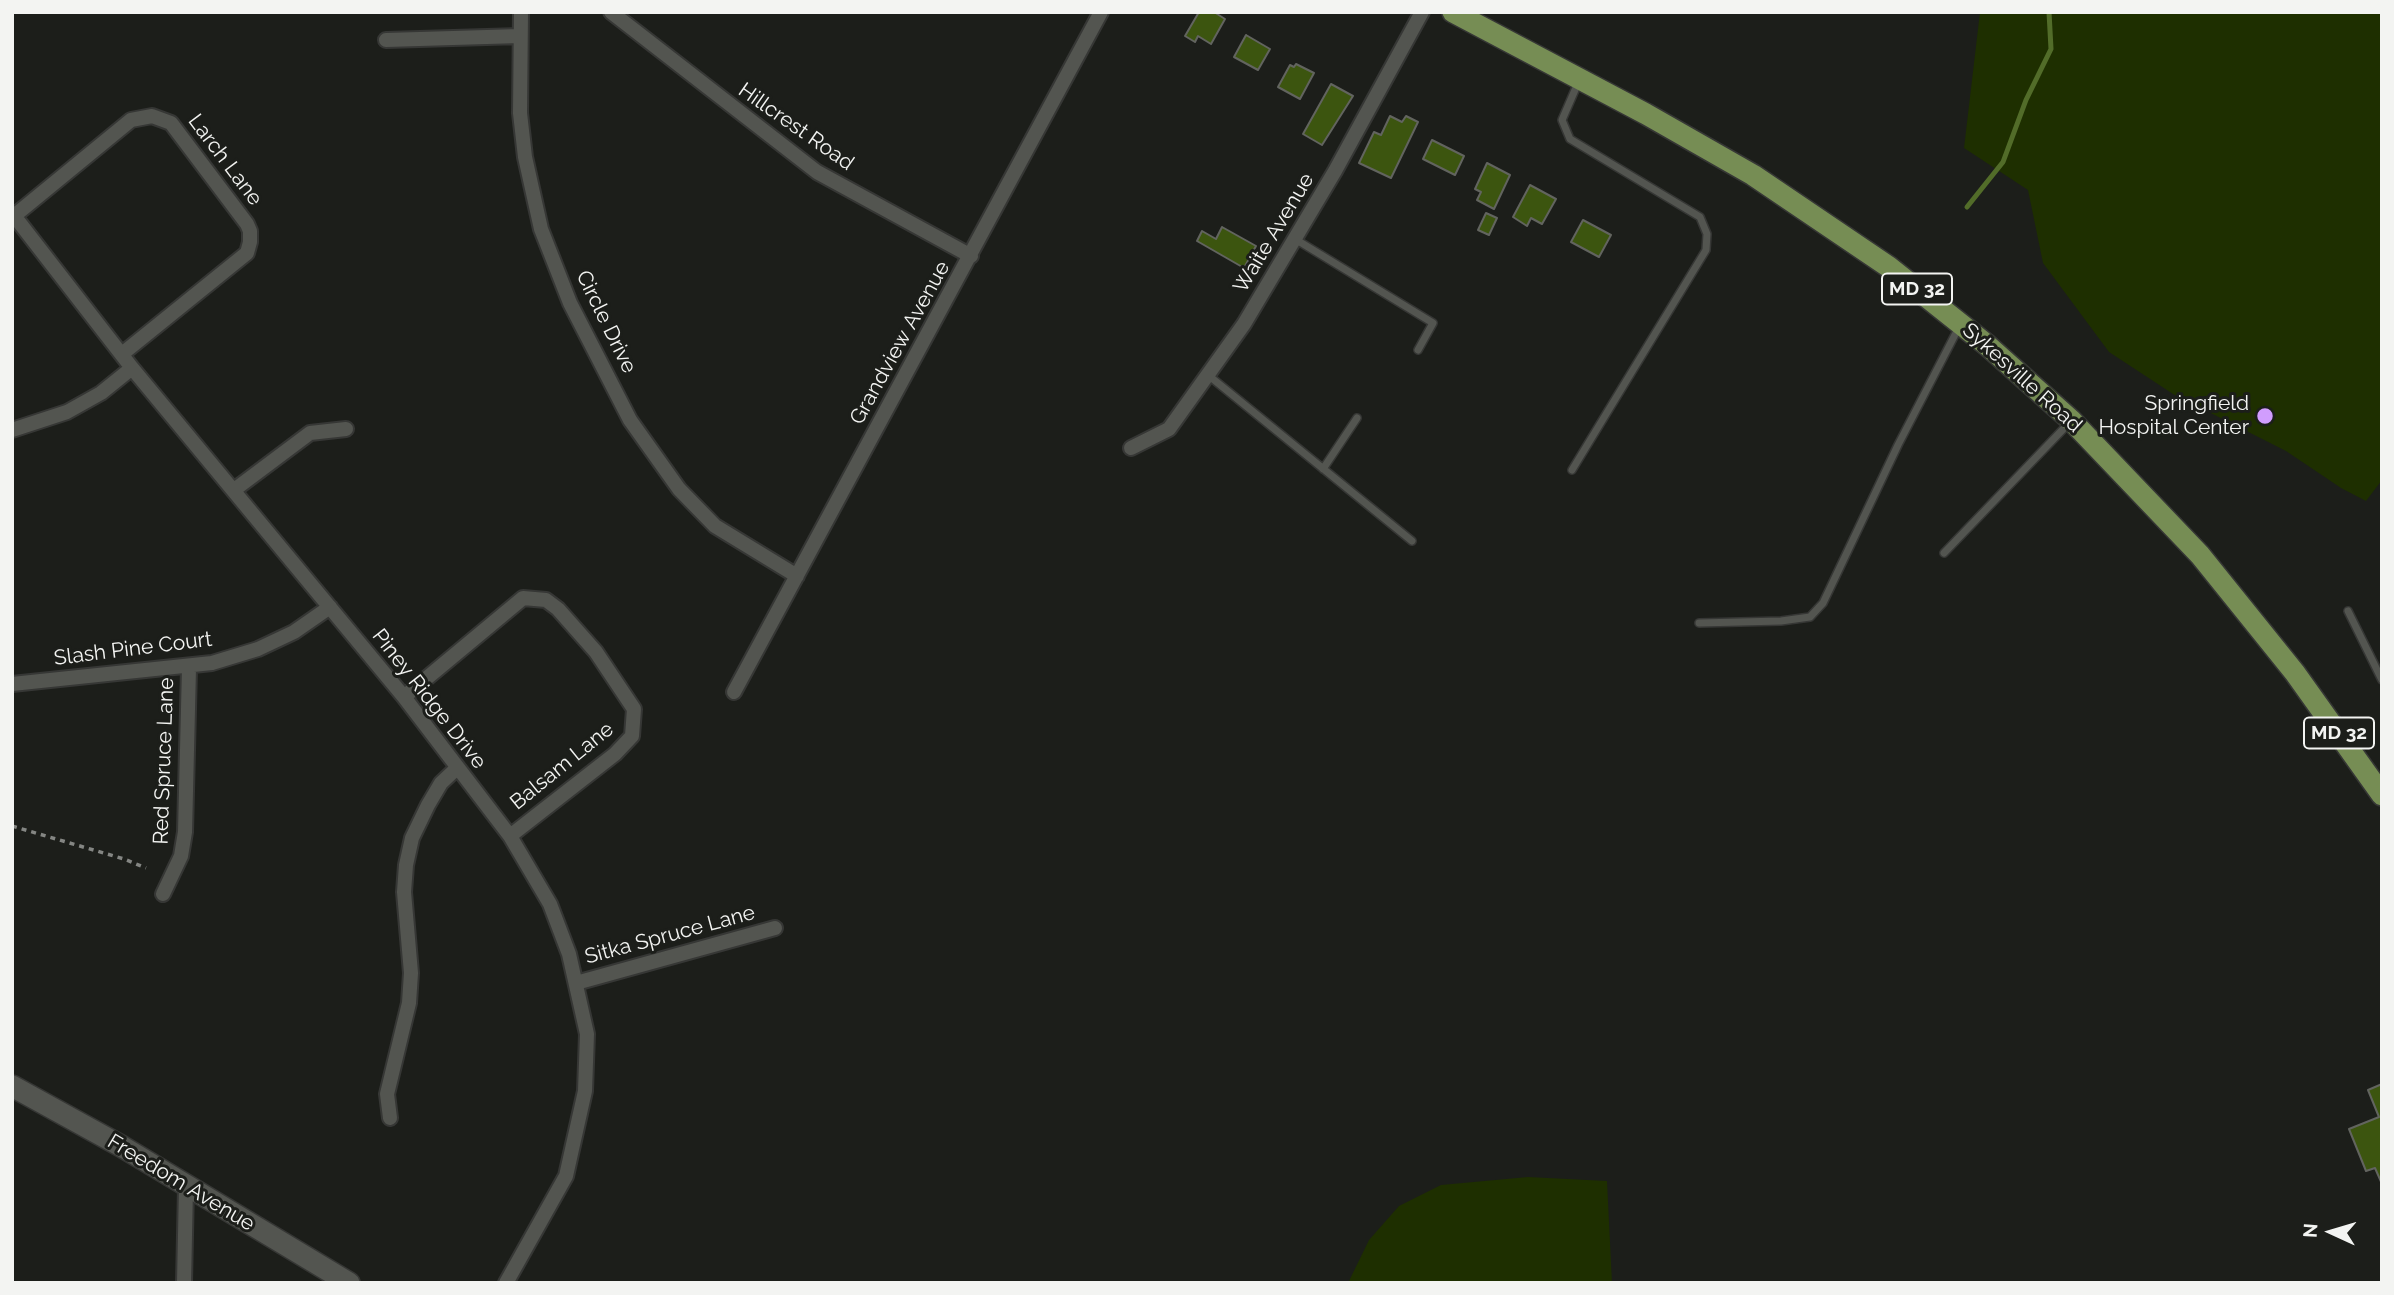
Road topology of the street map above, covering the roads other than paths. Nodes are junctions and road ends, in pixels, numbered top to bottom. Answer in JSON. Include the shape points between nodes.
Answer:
{"nodes":[{"id":1,"x":521,"y":12,"type":"edge"},
{"id":2,"x":611,"y":12,"type":"edge"},
{"id":3,"x":1101,"y":12,"type":"edge"},
{"id":4,"x":1422,"y":12,"type":"edge"},
{"id":5,"x":1453,"y":12,"type":"edge"},
{"id":6,"x":520,"y":36,"type":"junction"},
{"id":7,"x":386,"y":40,"type":"dead end"},
{"id":8,"x":1580,"y":79,"type":"junction"},
{"id":9,"x":13,"y":214,"type":"edge"},
{"id":10,"x":1295,"y":239,"type":"junction"},
{"id":11,"x":971,"y":256,"type":"junction"},
{"id":12,"x":1961,"y":324,"type":"junction"},
{"id":13,"x":1418,"y":350,"type":"dead end"},
{"id":14,"x":122,"y":354,"type":"junction"},
{"id":15,"x":132,"y":368,"type":"junction"},
{"id":16,"x":1208,"y":375,"type":"junction"},
{"id":17,"x":1357,"y":418,"type":"dead end"},
{"id":18,"x":2071,"y":420,"type":"junction"},
{"id":19,"x":346,"y":429,"type":"dead end"},
{"id":20,"x":12,"y":430,"type":"edge"},
{"id":21,"x":1131,"y":448,"type":"dead end"},
{"id":22,"x":1323,"y":469,"type":"junction"},
{"id":23,"x":1572,"y":470,"type":"dead end"},
{"id":24,"x":234,"y":490,"type":"junction"},
{"id":25,"x":1412,"y":541,"type":"dead end"},
{"id":26,"x":1944,"y":553,"type":"dead end"},
{"id":27,"x":797,"y":576,"type":"junction"},
{"id":28,"x":330,"y":607,"type":"junction"},
{"id":29,"x":2348,"y":611,"type":"dead end"},
{"id":30,"x":1699,"y":623,"type":"dead end"},
{"id":31,"x":189,"y":668,"type":"junction"},
{"id":32,"x":2382,"y":680,"type":"edge"},
{"id":33,"x":12,"y":684,"type":"edge"},
{"id":34,"x":734,"y":692,"type":"dead end"},
{"id":35,"x":404,"y":697,"type":"junction"},
{"id":36,"x":457,"y":768,"type":"junction"},
{"id":37,"x":2382,"y":795,"type":"edge"},
{"id":38,"x":510,"y":836,"type":"junction"},
{"id":39,"x":163,"y":894,"type":"dead end"},
{"id":40,"x":775,"y":928,"type":"dead end"},
{"id":41,"x":576,"y":983,"type":"junction"},
{"id":42,"x":12,"y":1086,"type":"edge"},
{"id":43,"x":390,"y":1118,"type":"dead end"},
{"id":44,"x":186,"y":1187,"type":"junction"},
{"id":45,"x":184,"y":1283,"type":"edge"},
{"id":46,"x":349,"y":1283,"type":"edge"},
{"id":47,"x":506,"y":1283,"type":"edge"}],
"edges":[{"from":1,"to":6,"type":"street","name":"Circle Drive"},
{"from":2,"to":11,"type":"street","name":"Hillcrest Road","via":[[817,172]]},
{"from":3,"to":11,"type":"street","name":"Grandview Avenue"},
{"from":4,"to":10,"type":"street","name":"Waite Avenue"},
{"from":5,"to":8,"type":"main road","name":"Sykesville Road","number":"MD 32"},
{"from":6,"to":7,"type":"street"},
{"from":6,"to":27,"type":"street","name":"Circle Drive","via":[[520,113],[531,194],[541,229],[570,303],[630,420],[679,489],[715,526]]},
{"from":8,"to":12,"type":"main road","name":"Sykesville Road","number":"MD 32","via":[[1695,141],[1808,210]]},
{"from":8,"to":23,"type":"lane","via":[[1562,120],[1570,139],[1700,217],[1707,234],[1706,250]]},
{"from":9,"to":14,"type":"street","name":"Piney Ridge Drive"},
{"from":9,"to":14,"type":"street","name":"Larch Lane","via":[[131,120],[152,116],[171,123],[247,223],[250,242],[247,253]]},
{"from":10,"to":13,"type":"lane","via":[[1433,323]]},
{"from":10,"to":16,"type":"street","name":"Waite Avenue"},
{"from":11,"to":27,"type":"street","name":"Grandview Avenue"},
{"from":12,"to":18,"type":"main road","name":"Sykesville Road","number":"MD 32"},
{"from":12,"to":30,"type":"lane","via":[[1823,603],[1810,617]]},
{"from":14,"to":15,"type":"street","name":"Piney Ridge Drive"},
{"from":15,"to":20,"type":"street","via":[[67,412]]},
{"from":15,"to":24,"type":"street","name":"Piney Ridge Drive"},
{"from":16,"to":21,"type":"street","name":"Waite Avenue","via":[[1169,429]]},
{"from":16,"to":22,"type":"lane"},
{"from":17,"to":22,"type":"lane"},
{"from":18,"to":26,"type":"lane"},
{"from":18,"to":37,"type":"main road","name":"Sykesville Road","number":"MD 32","via":[[2158,509],[2241,604]]},
{"from":19,"to":24,"type":"street","via":[[310,433]]},
{"from":22,"to":25,"type":"lane"},
{"from":24,"to":28,"type":"street","name":"Piney Ridge Drive"},
{"from":27,"to":34,"type":"street","name":"Grandview Avenue"},
{"from":28,"to":31,"type":"street","name":"Slash Pine Court","via":[[258,649]]},
{"from":28,"to":35,"type":"street","name":"Piney Ridge Drive"},
{"from":29,"to":32,"type":"lane"},
{"from":31,"to":33,"type":"street","name":"Slash Pine Court"},
{"from":31,"to":39,"type":"street","name":"Red Spruce Lane","via":[[185,832],[181,856]]},
{"from":35,"to":36,"type":"street","name":"Piney Ridge Drive"},
{"from":35,"to":38,"type":"street","name":"Balsam Lane","via":[[523,598],[545,600],[558,609],[596,652],[634,709],[632,736]]},
{"from":36,"to":38,"type":"street","name":"Piney Ridge Drive"},
{"from":36,"to":43,"type":"street","via":[[428,805],[412,838],[406,865],[410,1003],[387,1094]]},
{"from":38,"to":41,"type":"street","name":"Piney Ridge Drive","via":[[550,904]]},
{"from":40,"to":41,"type":"street","name":"Sitka Spruce Lane"},
{"from":41,"to":47,"type":"street","name":"Piney Ridge Drive","via":[[587,1034],[578,1131],[566,1176]]},
{"from":42,"to":44,"type":"street","name":"Freedom Avenue"},
{"from":44,"to":45,"type":"street"},
{"from":44,"to":46,"type":"street","name":"Freedom Avenue"}]}
